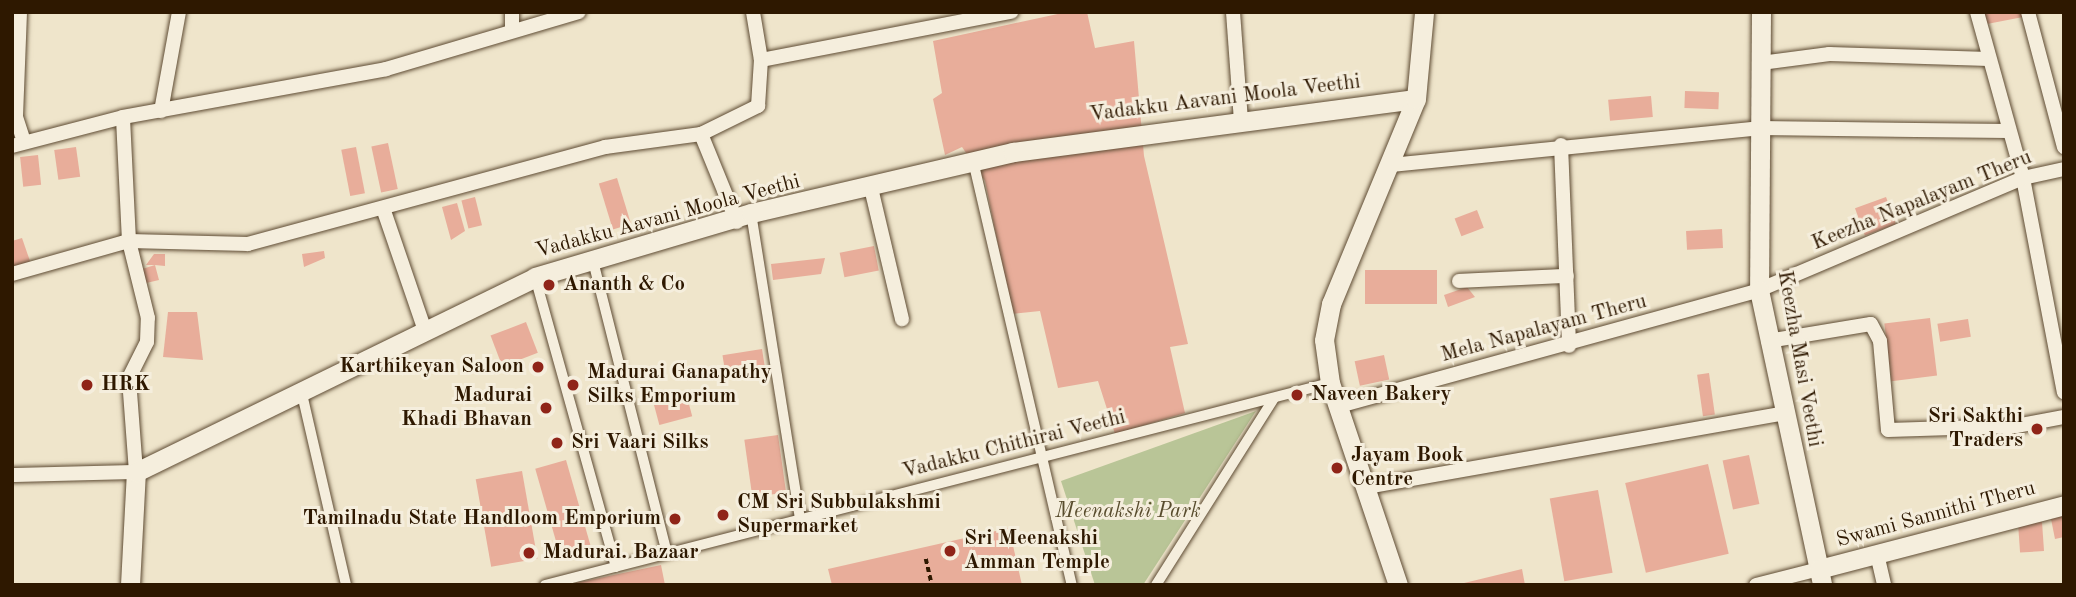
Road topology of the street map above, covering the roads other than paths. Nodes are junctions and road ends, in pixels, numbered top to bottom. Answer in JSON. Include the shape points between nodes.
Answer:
{"nodes":[{"id":1,"x":20,"y":12,"type":"edge"},
{"id":2,"x":179,"y":12,"type":"edge"},
{"id":3,"x":512,"y":12,"type":"edge"},
{"id":4,"x":579,"y":12,"type":"edge"},
{"id":5,"x":753,"y":12,"type":"edge"},
{"id":6,"x":1011,"y":12,"type":"edge"},
{"id":7,"x":1233,"y":12,"type":"edge"},
{"id":8,"x":1424,"y":12,"type":"edge"},
{"id":9,"x":1761,"y":12,"type":"edge"},
{"id":10,"x":1977,"y":12,"type":"edge"},
{"id":11,"x":2028,"y":12,"type":"edge"},
{"id":12,"x":512,"y":30,"type":"junction"},
{"id":13,"x":1989,"y":59,"type":"junction"},
{"id":14,"x":761,"y":60,"type":"junction"},
{"id":15,"x":1761,"y":63,"type":"junction"},
{"id":16,"x":1416,"y":99,"type":"junction"},
{"id":17,"x":161,"y":111,"type":"junction"},
{"id":18,"x":123,"y":117,"type":"junction"},
{"id":19,"x":1241,"y":120,"type":"junction"},
{"id":20,"x":1759,"y":128,"type":"junction"},
{"id":21,"x":2008,"y":131,"type":"junction"},
{"id":22,"x":701,"y":134,"type":"junction"},
{"id":23,"x":18,"y":144,"type":"edge"},
{"id":24,"x":1561,"y":145,"type":"junction"},
{"id":25,"x":2064,"y":147,"type":"edge"},
{"id":26,"x":974,"y":164,"type":"junction"},
{"id":27,"x":1391,"y":165,"type":"junction"},
{"id":28,"x":2064,"y":169,"type":"edge"},
{"id":29,"x":2023,"y":178,"type":"junction"},
{"id":30,"x":871,"y":188,"type":"junction"},
{"id":31,"x":384,"y":212,"type":"junction"},
{"id":32,"x":744,"y":218,"type":"junction"},
{"id":33,"x":129,"y":241,"type":"junction"},
{"id":34,"x":593,"y":261,"type":"junction"},
{"id":35,"x":12,"y":274,"type":"edge"},
{"id":36,"x":1567,"y":276,"type":"junction"},
{"id":37,"x":535,"y":277,"type":"junction"},
{"id":38,"x":1459,"y":281,"type":"dead end"},
{"id":39,"x":1759,"y":290,"type":"junction"},
{"id":40,"x":902,"y":319,"type":"dead end"},
{"id":41,"x":425,"y":331,"type":"junction"},
{"id":42,"x":1769,"y":341,"type":"junction"},
{"id":43,"x":1569,"y":346,"type":"junction"},
{"id":44,"x":1330,"y":383,"type":"junction"},
{"id":45,"x":2064,"y":391,"type":"edge"},
{"id":46,"x":302,"y":394,"type":"junction"},
{"id":47,"x":1274,"y":398,"type":"junction"},
{"id":48,"x":1339,"y":406,"type":"junction"},
{"id":49,"x":1784,"y":413,"type":"junction"},
{"id":50,"x":2064,"y":417,"type":"edge"},
{"id":51,"x":1038,"y":458,"type":"junction"},
{"id":52,"x":136,"y":472,"type":"junction"},
{"id":53,"x":12,"y":475,"type":"edge"},
{"id":54,"x":1366,"y":487,"type":"junction"},
{"id":55,"x":2064,"y":505,"type":"edge"},
{"id":56,"x":800,"y":519,"type":"junction"},
{"id":57,"x":667,"y":554,"type":"junction"},
{"id":58,"x":1877,"y":554,"type":"junction"},
{"id":59,"x":616,"y":567,"type":"junction"},
{"id":60,"x":1821,"y":577,"type":"edge"},
{"id":61,"x":131,"y":585,"type":"edge"},
{"id":62,"x":346,"y":585,"type":"edge"},
{"id":63,"x":545,"y":585,"type":"edge"},
{"id":64,"x":1072,"y":585,"type":"edge"},
{"id":65,"x":1156,"y":585,"type":"edge"},
{"id":66,"x":1398,"y":585,"type":"edge"},
{"id":67,"x":1756,"y":585,"type":"edge"},
{"id":68,"x":1884,"y":585,"type":"edge"}],
"edges":[{"from":1,"to":23,"type":"street"},
{"from":2,"to":17,"type":"street"},
{"from":3,"to":12,"type":"street"},
{"from":4,"to":12,"type":"street"},
{"from":5,"to":14,"type":"street"},
{"from":6,"to":14,"type":"street"},
{"from":7,"to":19,"type":"street"},
{"from":8,"to":16,"type":"main road"},
{"from":9,"to":15,"type":"main road","name":"Keezha Masi Veethi"},
{"from":10,"to":13,"type":"street"},
{"from":11,"to":25,"type":"street"},
{"from":12,"to":17,"type":"street","via":[[386,69]]},
{"from":13,"to":15,"type":"street","via":[[1829,54]]},
{"from":13,"to":21,"type":"street"},
{"from":14,"to":22,"type":"street","via":[[758,106]]},
{"from":15,"to":20,"type":"main road","name":"Keezha Masi Veethi"},
{"from":16,"to":19,"type":"main road","name":"Vadakku Aavani Moola Veethi"},
{"from":16,"to":27,"type":"main road"},
{"from":17,"to":18,"type":"street"},
{"from":18,"to":23,"type":"street"},
{"from":18,"to":33,"type":"street"},
{"from":19,"to":26,"type":"main road","name":"Vadakku Aavani Moola Veethi","via":[[1080,140]]},
{"from":20,"to":21,"type":"street"},
{"from":20,"to":24,"type":"street"},
{"from":20,"to":39,"type":"main road","name":"Keezha Masi Veethi"},
{"from":21,"to":29,"type":"street"},
{"from":22,"to":31,"type":"street","via":[[605,147]]},
{"from":22,"to":32,"type":"street"},
{"from":24,"to":27,"type":"street"},
{"from":24,"to":36,"type":"street"},
{"from":26,"to":30,"type":"main road","name":"Vadakku Aavani Moola Veethi"},
{"from":26,"to":51,"type":"street"},
{"from":27,"to":44,"type":"main road","via":[[1331,304],[1324,349]]},
{"from":28,"to":29,"type":"street","name":"Keezha Napalayam Theru"},
{"from":29,"to":39,"type":"street","name":"Keezha Napalayam Theru"},
{"from":29,"to":45,"type":"street"},
{"from":30,"to":32,"type":"main road","name":"Vadakku Aavani Moola Veethi"},
{"from":30,"to":40,"type":"street"},
{"from":31,"to":33,"type":"street","via":[[248,244]]},
{"from":31,"to":41,"type":"street"},
{"from":32,"to":34,"type":"main road","name":"Vadakku Aavani Moola Veethi"},
{"from":32,"to":56,"type":"street"},
{"from":33,"to":35,"type":"street"},
{"from":33,"to":52,"type":"street","via":[[148,318],[147,342],[129,378]]},
{"from":34,"to":37,"type":"main road","name":"Vadakku Aavani Moola Veethi"},
{"from":34,"to":57,"type":"street"},
{"from":36,"to":38,"type":"street"},
{"from":36,"to":43,"type":"street"},
{"from":37,"to":41,"type":"main road","name":"Vadakku Aavani Moola Veethi"},
{"from":37,"to":59,"type":"street"},
{"from":39,"to":42,"type":"main road","name":"Keezha Masi Veethi"},
{"from":39,"to":43,"type":"street","name":"Mela Napalayam Theru"},
{"from":41,"to":46,"type":"main road","name":"Vadakku Aavani Moola Veethi"},
{"from":42,"to":49,"type":"main road","name":"Keezha Masi Veethi"},
{"from":42,"to":50,"type":"street","via":[[1871,324],[1880,341],[1888,430],[2016,426]]},
{"from":43,"to":48,"type":"street","name":"Mela Napalayam Theru"},
{"from":44,"to":47,"type":"street","name":"Vadakku Chithirai Veethi"},
{"from":44,"to":48,"type":"main road"},
{"from":46,"to":52,"type":"main road","name":"Vadakku Aavani Moola Veethi"},
{"from":46,"to":62,"type":"street"},
{"from":47,"to":51,"type":"street","name":"Vadakku Chithirai Veethi"},
{"from":47,"to":65,"type":"street"},
{"from":48,"to":54,"type":"main road"},
{"from":49,"to":54,"type":"street"},
{"from":49,"to":60,"type":"main road","name":"Keezha Masi Veethi"},
{"from":51,"to":56,"type":"street","name":"Vadakku Chithirai Veethi"},
{"from":51,"to":64,"type":"street"},
{"from":52,"to":53,"type":"street"},
{"from":52,"to":61,"type":"main road"},
{"from":54,"to":66,"type":"main road"},
{"from":55,"to":58,"type":"main road","name":"Swami Sannithi Theru"},
{"from":56,"to":57,"type":"street","name":"Vadakku Chithirai Veethi"},
{"from":57,"to":59,"type":"street","name":"Vadakku Chithirai Veethi"},
{"from":58,"to":60,"type":"main road","name":"Swami Sannithi Theru"},
{"from":58,"to":68,"type":"street"},
{"from":59,"to":63,"type":"street","name":"Vadakku Chithirai Veethi"},
{"from":60,"to":67,"type":"street"}]}
